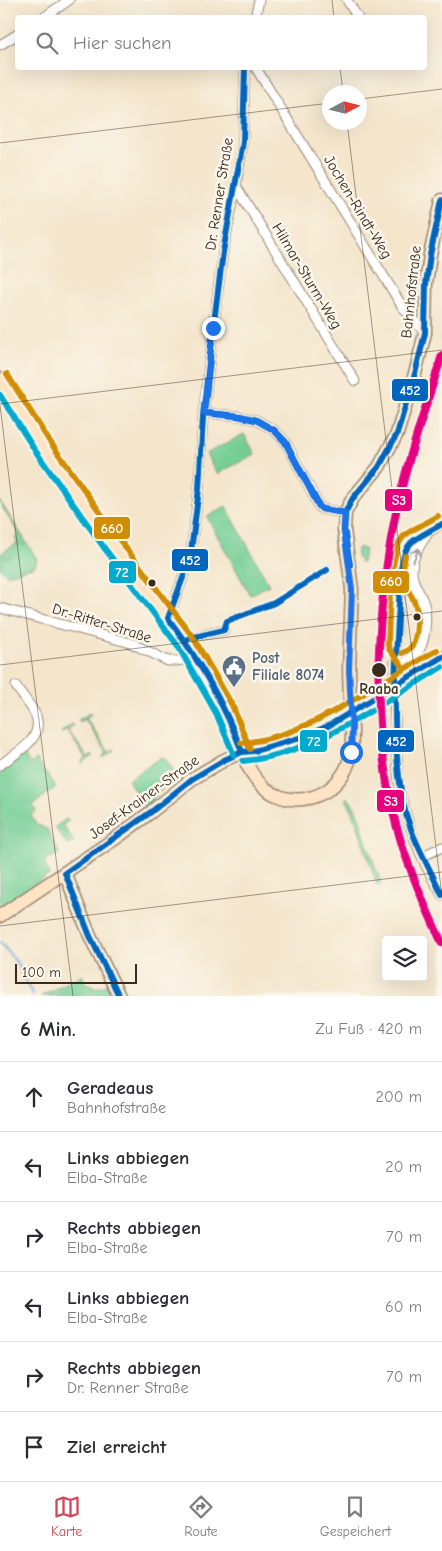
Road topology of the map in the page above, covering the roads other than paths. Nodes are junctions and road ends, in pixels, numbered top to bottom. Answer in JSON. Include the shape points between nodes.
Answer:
{"nodes":[{"id":1,"x":69,"y":0,"type":"edge"},
{"id":2,"x":259,"y":0,"type":"edge"},
{"id":3,"x":347,"y":0,"type":"edge"},
{"id":4,"x":47,"y":15,"type":"edge"},
{"id":5,"x":256,"y":15,"type":"edge"},
{"id":6,"x":356,"y":15,"type":"edge"},
{"id":7,"x":15,"y":36,"type":"edge"},
{"id":8,"x":0,"y":45,"type":"edge"},
{"id":9,"x":245,"y":70,"type":"edge"},
{"id":10,"x":257,"y":70,"type":"edge"},
{"id":11,"x":236,"y":186,"type":"junction"},
{"id":12,"x":442,"y":200,"type":"edge"},
{"id":13,"x":425,"y":332,"type":"junction"},
{"id":14,"x":0,"y":379,"type":"edge"},
{"id":15,"x":355,"y":381,"type":"dead end"},
{"id":16,"x":204,"y":413,"type":"junction"},
{"id":17,"x":345,"y":513,"type":"junction"},
{"id":18,"x":442,"y":524,"type":"edge"},
{"id":19,"x":429,"y":530,"type":"junction"},
{"id":20,"x":414,"y":582,"type":"junction"},
{"id":21,"x":400,"y":584,"type":"junction"},
{"id":22,"x":0,"y":608,"type":"edge"},
{"id":23,"x":168,"y":618,"type":"junction"},
{"id":24,"x":224,"y":630,"type":"dead end"},
{"id":25,"x":185,"y":641,"type":"junction"},
{"id":26,"x":194,"y":655,"type":"junction"},
{"id":27,"x":442,"y":657,"type":"edge"},
{"id":28,"x":396,"y":677,"type":"junction"},
{"id":29,"x":16,"y":686,"type":"dead end"},
{"id":30,"x":356,"y":708,"type":"junction"},
{"id":31,"x":242,"y":752,"type":"junction"},
{"id":32,"x":0,"y":765,"type":"edge"},
{"id":33,"x":442,"y":847,"type":"edge"},
{"id":34,"x":423,"y":856,"type":"junction"},
{"id":35,"x":65,"y":873,"type":"junction"},
{"id":36,"x":442,"y":895,"type":"edge"},
{"id":37,"x":0,"y":916,"type":"edge"},
{"id":38,"x":120,"y":996,"type":"edge"}],
"edges":[{"from":1,"to":4,"type":"street"},
{"from":2,"to":5,"type":"street"},
{"from":3,"to":6,"type":"street"},
{"from":7,"to":8,"type":"street"},
{"from":9,"to":11,"type":"street","name":"Dr. Renner Straße","via":[[243,142]]},
{"from":10,"to":13,"type":"street","name":"Jochen-Rindt-Weg","via":[[402,306]]},
{"from":11,"to":15,"type":"street","name":"Hilmar-Sturm-Weg"},
{"from":11,"to":16,"type":"street","name":"Dr. Renner Straße","via":[[223,252]]},
{"from":12,"to":13,"type":"main road","name":"Bahnhofstraße","via":[[426,284]]},
{"from":13,"to":17,"type":"main road","name":"Bahnhofstraße","via":[[397,434],[379,467]]},
{"from":14,"to":23,"type":"main road","via":[[112,544]]},
{"from":16,"to":17,"type":"street","via":[[256,420],[274,430],[285,442],[319,506]]},
{"from":16,"to":23,"type":"street","name":"Dr. Renner Straße","via":[[190,558]]},
{"from":17,"to":30,"type":"main road","via":[[344,530],[352,589],[349,669]]},
{"from":18,"to":19,"type":"street"},
{"from":20,"to":19,"type":"street","one_way":true,"via":[[414,556]]},
{"from":19,"to":21,"type":"street","via":[[410,543],[404,554]]},
{"from":20,"to":21,"type":"street"},
{"from":20,"to":28,"type":"street","via":[[424,603],[424,635],[421,648]]},
{"from":21,"to":28,"type":"street"},
{"from":22,"to":26,"type":"street","name":"Dr.-Ritter-Straße","via":[[131,643],[168,661]]},
{"from":23,"to":25,"type":"main road"},
{"from":24,"to":25,"type":"street"},
{"from":25,"to":26,"type":"main road"},
{"from":26,"to":31,"type":"main road","via":[[230,720]]},
{"from":27,"to":28,"type":"main road"},
{"from":28,"to":34,"type":"street","bridge":true,"via":[[394,701],[401,789],[412,831]]},
{"from":29,"to":32,"type":"street","via":[[36,716],[37,731],[28,744]]},
{"from":30,"to":31,"type":"main road","name":"Josef-Krainer-Straße","via":[[303,737]]},
{"from":30,"to":31,"type":"main road","bridge":true,"via":[[346,769],[324,792],[311,798],[288,800],[264,788]]},
{"from":31,"to":35,"type":"main road","name":"Josef-Krainer-Straße","via":[[192,779]]},
{"from":33,"to":34,"type":"street"},
{"from":34,"to":36,"type":"street"},
{"from":35,"to":37,"type":"main road","name":"Josef-Krainer-Straße"},
{"from":35,"to":38,"type":"main road","via":[[90,936]]}]}
